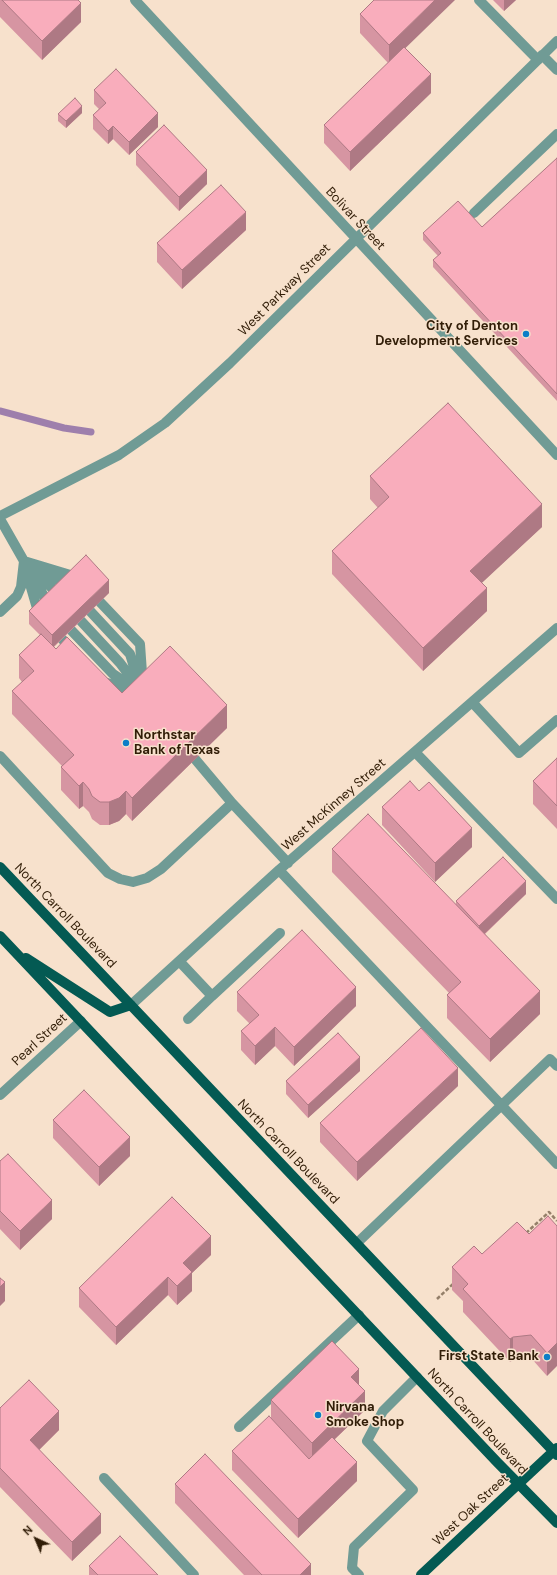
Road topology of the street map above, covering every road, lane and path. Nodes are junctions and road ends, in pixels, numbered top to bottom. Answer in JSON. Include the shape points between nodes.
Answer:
{"nodes":[{"id":1,"x":135,"y":0,"type":"edge"},
{"id":2,"x":479,"y":0,"type":"edge"},
{"id":3,"x":557,"y":41,"type":"edge"},
{"id":4,"x":540,"y":57,"type":"junction"},
{"id":5,"x":557,"y":70,"type":"edge"},
{"id":6,"x":557,"y":134,"type":"edge"},
{"id":7,"x":474,"y":212,"type":"dead end"},
{"id":8,"x":355,"y":239,"type":"junction"},
{"id":9,"x":557,"y":455,"type":"edge"},
{"id":10,"x":0,"y":516,"type":"edge"},
{"id":11,"x":0,"y":519,"type":"edge"},
{"id":12,"x":24,"y":561,"type":"junction"},
{"id":13,"x":77,"y":577,"type":"edge"},
{"id":14,"x":68,"y":586,"type":"edge"},
{"id":15,"x":59,"y":595,"type":"edge"},
{"id":16,"x":100,"y":602,"type":"edge"},
{"id":17,"x":49,"y":605,"type":"edge"},
{"id":18,"x":90,"y":611,"type":"edge"},
{"id":19,"x":0,"y":612,"type":"edge"},
{"id":20,"x":39,"y":615,"type":"edge"},
{"id":21,"x":81,"y":621,"type":"edge"},
{"id":22,"x":557,"y":628,"type":"edge"},
{"id":23,"x":71,"y":630,"type":"edge"},
{"id":24,"x":62,"y":639,"type":"edge"},
{"id":25,"x":82,"y":660,"type":"edge"},
{"id":26,"x":98,"y":676,"type":"edge"},
{"id":27,"x":143,"y":695,"type":"junction"},
{"id":28,"x":472,"y":702,"type":"junction"},
{"id":29,"x":557,"y":720,"type":"edge"},
{"id":30,"x":415,"y":752,"type":"junction"},
{"id":31,"x":0,"y":756,"type":"edge"},
{"id":32,"x":195,"y":759,"type":"dead end"},
{"id":33,"x":232,"y":803,"type":"junction"},
{"id":34,"x":288,"y":863,"type":"junction"},
{"id":35,"x":0,"y":867,"type":"edge"},
{"id":36,"x":280,"y":870,"type":"junction"},
{"id":37,"x":557,"y":898,"type":"edge"},
{"id":38,"x":280,"y":933,"type":"dead end"},
{"id":39,"x":0,"y":936,"type":"edge"},
{"id":40,"x":12,"y":949,"type":"junction"},
{"id":41,"x":180,"y":962,"type":"junction"},
{"id":42,"x":212,"y":996,"type":"junction"},
{"id":43,"x":131,"y":1005,"type":"junction"},
{"id":44,"x":188,"y":1019,"type":"dead end"},
{"id":45,"x":81,"y":1021,"type":"junction"},
{"id":46,"x":557,"y":1066,"type":"edge"},
{"id":47,"x":0,"y":1095,"type":"edge"},
{"id":48,"x":502,"y":1105,"type":"junction"},
{"id":49,"x":557,"y":1164,"type":"edge"},
{"id":50,"x":557,"y":1221,"type":"edge"},
{"id":51,"x":526,"y":1234,"type":"edge"},
{"id":52,"x":357,"y":1243,"type":"junction"},
{"id":53,"x":459,"y":1278,"type":"edge"},
{"id":54,"x":437,"y":1299,"type":"dead end"},
{"id":55,"x":359,"y":1315,"type":"junction"},
{"id":56,"x":417,"y":1377,"type":"junction"},
{"id":57,"x":239,"y":1427,"type":"dead end"},
{"id":58,"x":556,"y":1451,"type":"edge"},
{"id":59,"x":104,"y":1478,"type":"dead end"},
{"id":60,"x":518,"y":1484,"type":"junction"},
{"id":61,"x":557,"y":1523,"type":"edge"},
{"id":62,"x":356,"y":1571,"type":"edge"},
{"id":63,"x":194,"y":1575,"type":"edge"},
{"id":64,"x":421,"y":1575,"type":"edge"}],
"edges":[{"from":1,"to":8,"type":"street","name":"Bolivar Street"},
{"from":2,"to":4,"type":"street"},
{"from":3,"to":4,"type":"street","name":"West Parkway Street"},
{"from":4,"to":5,"type":"street"},
{"from":4,"to":8,"type":"street","name":"West Parkway Street"},
{"from":6,"to":7,"type":"street"},
{"from":8,"to":9,"type":"street","name":"Bolivar Street"},
{"from":8,"to":10,"type":"street","name":"West Parkway Street","via":[[165,422],[119,455]]},
{"from":11,"to":12,"type":"street"},
{"from":12,"to":13,"type":"street"},
{"from":12,"to":14,"type":"street"},
{"from":12,"to":15,"type":"street"},
{"from":12,"to":17,"type":"street"},
{"from":12,"to":19,"type":"street","via":[[17,596]]},
{"from":12,"to":20,"type":"street"},
{"from":16,"to":27,"type":"street","via":[[140,644]]},
{"from":18,"to":27,"type":"street","via":[[130,654]]},
{"from":21,"to":27,"type":"street","via":[[120,663]]},
{"from":22,"to":28,"type":"street","name":"West McKinney Street"},
{"from":23,"to":27,"type":"street","via":[[113,674]]},
{"from":24,"to":25,"type":"street"},
{"from":26,"to":27,"type":"street","via":[[103,682]]},
{"from":28,"to":29,"type":"street","via":[[519,753]]},
{"from":28,"to":30,"type":"street","name":"West McKinney Street"},
{"from":30,"to":34,"type":"street","name":"West McKinney Street"},
{"from":30,"to":37,"type":"street"},
{"from":31,"to":33,"type":"street","via":[[108,873],[133,882],[147,878],[161,869]]},
{"from":32,"to":33,"type":"street"},
{"from":33,"to":34,"type":"street"},
{"from":34,"to":36,"type":"street","name":"West McKinney Street"},
{"from":35,"to":43,"type":"main road","name":"North Carroll Boulevard"},
{"from":36,"to":41,"type":"street","name":"West McKinney Street"},
{"from":36,"to":48,"type":"street"},
{"from":38,"to":42,"type":"street"},
{"from":39,"to":40,"type":"main road","name":"North Carroll Boulevard"},
{"from":40,"to":43,"type":"main road","via":[[110,1012]]},
{"from":40,"to":45,"type":"main road","name":"North Carroll Boulevard"},
{"from":41,"to":42,"type":"street"},
{"from":41,"to":43,"type":"street","name":"West McKinney Street"},
{"from":42,"to":44,"type":"street"},
{"from":43,"to":52,"type":"main road","name":"North Carroll Boulevard"},
{"from":45,"to":47,"type":"street","name":"Pearl Street"},
{"from":45,"to":55,"type":"main road","name":"North Carroll Boulevard"},
{"from":46,"to":48,"type":"street","via":[[550,1059]]},
{"from":48,"to":49,"type":"street"},
{"from":48,"to":52,"type":"street"},
{"from":50,"to":51,"type":"path","via":[[549,1212]]},
{"from":52,"to":58,"type":"main road","name":"North Carroll Boulevard"},
{"from":53,"to":54,"type":"path"},
{"from":55,"to":56,"type":"main road","name":"North Carroll Boulevard"},
{"from":55,"to":57,"type":"street"},
{"from":56,"to":60,"type":"main road","name":"North Carroll Boulevard"},
{"from":56,"to":62,"type":"street","via":[[383,1411],[368,1441],[413,1490],[354,1547]]},
{"from":58,"to":60,"type":"main road","name":"West Oak Street"},
{"from":59,"to":63,"type":"street"},
{"from":60,"to":61,"type":"main road","name":"North Carroll Boulevard"},
{"from":60,"to":64,"type":"main road","name":"West Oak Street"}]}
